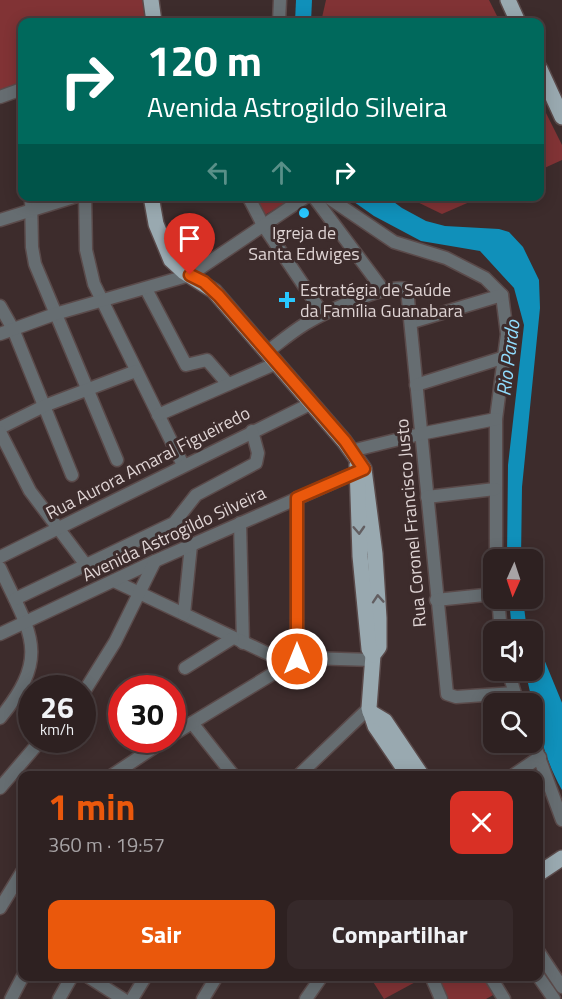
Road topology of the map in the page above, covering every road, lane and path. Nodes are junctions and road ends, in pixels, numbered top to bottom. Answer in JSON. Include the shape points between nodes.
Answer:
{"nodes":[{"id":1,"x":151,"y":0,"type":"edge"},
{"id":2,"x":280,"y":0,"type":"edge"},
{"id":3,"x":508,"y":0,"type":"edge"},
{"id":4,"x":153,"y":18,"type":"edge"},
{"id":5,"x":279,"y":18,"type":"edge"},
{"id":6,"x":516,"y":18,"type":"edge"},
{"id":7,"x":544,"y":78,"type":"edge"},
{"id":8,"x":18,"y":90,"type":"edge"},
{"id":9,"x":0,"y":97,"type":"edge"},
{"id":10,"x":562,"y":117,"type":"edge"},
{"id":11,"x":31,"y":201,"type":"edge"},
{"id":12,"x":62,"y":201,"type":"edge"},
{"id":13,"x":85,"y":201,"type":"edge"},
{"id":14,"x":152,"y":201,"type":"edge"},
{"id":15,"x":251,"y":201,"type":"edge"},
{"id":16,"x":299,"y":201,"type":"edge"},
{"id":17,"x":317,"y":201,"type":"edge"},
{"id":18,"x":333,"y":201,"type":"edge"},
{"id":19,"x":30,"y":212,"type":"junction"},
{"id":20,"x":0,"y":220,"type":"edge"},
{"id":21,"x":263,"y":225,"type":"junction"},
{"id":22,"x":190,"y":275,"type":"junction"},
{"id":23,"x":146,"y":289,"type":"junction"},
{"id":24,"x":384,"y":291,"type":"junction"},
{"id":25,"x":502,"y":295,"type":"junction"},
{"id":26,"x":101,"y":300,"type":"junction"},
{"id":27,"x":0,"y":306,"type":"edge"},
{"id":28,"x":55,"y":314,"type":"junction"},
{"id":29,"x":322,"y":314,"type":"junction"},
{"id":30,"x":412,"y":322,"type":"junction"},
{"id":31,"x":13,"y":329,"type":"junction"},
{"id":32,"x":0,"y":334,"type":"edge"},
{"id":33,"x":272,"y":357,"type":"junction"},
{"id":34,"x":505,"y":357,"type":"junction"},
{"id":35,"x":136,"y":371,"type":"junction"},
{"id":36,"x":228,"y":384,"type":"junction"},
{"id":37,"x":416,"y":385,"type":"junction"},
{"id":38,"x":87,"y":390,"type":"junction"},
{"id":39,"x":312,"y":403,"type":"junction"},
{"id":40,"x":44,"y":406,"type":"junction"},
{"id":41,"x":158,"y":415,"type":"junction"},
{"id":42,"x":496,"y":419,"type":"junction"},
{"id":43,"x":0,"y":430,"type":"edge"},
{"id":44,"x":252,"y":431,"type":"junction"},
{"id":45,"x":420,"y":434,"type":"junction"},
{"id":46,"x":117,"y":460,"type":"dead end"},
{"id":47,"x":357,"y":463,"type":"junction"},
{"id":48,"x":183,"y":465,"type":"junction"},
{"id":49,"x":72,"y":476,"type":"dead end"},
{"id":50,"x":495,"y":489,"type":"junction"},
{"id":51,"x":427,"y":497,"type":"junction"},
{"id":52,"x":297,"y":498,"type":"junction"},
{"id":53,"x":240,"y":523,"type":"junction"},
{"id":54,"x":59,"y":528,"type":"junction"},
{"id":55,"x":191,"y":545,"type":"junction"},
{"id":56,"x":496,"y":549,"type":"edge"},
{"id":57,"x":0,"y":557,"type":"edge"},
{"id":58,"x":155,"y":561,"type":"junction"},
{"id":59,"x":86,"y":565,"type":"junction"},
{"id":60,"x":0,"y":568,"type":"edge"},
{"id":61,"x":114,"y":581,"type":"junction"},
{"id":62,"x":140,"y":594,"type":"junction"},
{"id":63,"x":483,"y":595,"type":"edge"},
{"id":64,"x":15,"y":599,"type":"junction"},
{"id":65,"x":436,"y":600,"type":"junction"},
{"id":66,"x":184,"y":614,"type":"junction"},
{"id":67,"x":26,"y":621,"type":"junction"},
{"id":68,"x":0,"y":634,"type":"edge"},
{"id":69,"x":238,"y":640,"type":"junction"},
{"id":70,"x":373,"y":657,"type":"junction"},
{"id":71,"x":297,"y":659,"type":"junction"},
{"id":72,"x":185,"y":668,"type":"dead end"},
{"id":73,"x":96,"y":675,"type":"edge"},
{"id":74,"x":483,"y":697,"type":"edge"},
{"id":75,"x":369,"y":710,"type":"junction"},
{"id":76,"x":0,"y":718,"type":"edge"},
{"id":77,"x":192,"y":723,"type":"junction"},
{"id":78,"x":186,"y":727,"type":"edge"},
{"id":79,"x":30,"y":753,"type":"edge"},
{"id":80,"x":146,"y":753,"type":"edge"},
{"id":81,"x":538,"y":753,"type":"edge"},
{"id":82,"x":540,"y":757,"type":"junction"},
{"id":83,"x":118,"y":771,"type":"edge"},
{"id":84,"x":230,"y":771,"type":"edge"},
{"id":85,"x":303,"y":771,"type":"edge"},
{"id":86,"x":405,"y":771,"type":"edge"},
{"id":87,"x":419,"y":771,"type":"edge"},
{"id":88,"x":519,"y":771,"type":"edge"},
{"id":89,"x":0,"y":788,"type":"edge"},
{"id":90,"x":562,"y":820,"type":"edge"},
{"id":91,"x":562,"y":858,"type":"edge"},
{"id":92,"x":543,"y":871,"type":"edge"},
{"id":93,"x":18,"y":882,"type":"edge"},
{"id":94,"x":0,"y":908,"type":"edge"},
{"id":95,"x":543,"y":958,"type":"edge"},
{"id":96,"x":20,"y":981,"type":"edge"},
{"id":97,"x":69,"y":981,"type":"edge"},
{"id":98,"x":95,"y":981,"type":"edge"},
{"id":99,"x":143,"y":981,"type":"edge"},
{"id":100,"x":214,"y":981,"type":"edge"},
{"id":101,"x":433,"y":981,"type":"edge"},
{"id":102,"x":493,"y":981,"type":"edge"},
{"id":103,"x":541,"y":981,"type":"edge"},
{"id":104,"x":316,"y":987,"type":"edge"},
{"id":105,"x":562,"y":987,"type":"edge"},
{"id":106,"x":11,"y":999,"type":"edge"},
{"id":107,"x":59,"y":999,"type":"edge"},
{"id":108,"x":123,"y":999,"type":"edge"},
{"id":109,"x":132,"y":999,"type":"edge"},
{"id":110,"x":203,"y":999,"type":"edge"},
{"id":111,"x":306,"y":999,"type":"edge"},
{"id":112,"x":441,"y":999,"type":"edge"},
{"id":113,"x":504,"y":999,"type":"edge"},
{"id":114,"x":554,"y":999,"type":"edge"}],
"edges":[{"from":1,"to":4,"type":"main road"},
{"from":2,"to":5,"type":"street"},
{"from":3,"to":6,"type":"main road"},
{"from":7,"to":10,"type":"main road"},
{"from":8,"to":9,"type":"street"},
{"from":11,"to":19,"type":"street"},
{"from":12,"to":19,"type":"street"},
{"from":13,"to":26,"type":"street","via":[[89,269]]},
{"from":14,"to":22,"type":"main road","via":[[165,248],[174,264]]},
{"from":15,"to":21,"type":"street"},
{"from":16,"to":21,"type":"street"},
{"from":17,"to":24,"type":"street"},
{"from":18,"to":25,"type":"street","via":[[394,242],[446,258],[485,278]]},
{"from":19,"to":20,"type":"street"},
{"from":19,"to":28,"type":"street","via":[[36,264]]},
{"from":21,"to":22,"type":"street"},
{"from":21,"to":29,"type":"street"},
{"from":22,"to":23,"type":"street"},
{"from":22,"to":33,"type":"main road","via":[[214,291]]},
{"from":23,"to":26,"type":"street"},
{"from":23,"to":36,"type":"street","via":[[186,365],[207,360]]},
{"from":24,"to":29,"type":"street"},
{"from":24,"to":30,"type":"street","name":"Rua Coronel Francisco Justo","via":[[409,291]]},
{"from":25,"to":30,"type":"street"},
{"from":25,"to":34,"type":"street","via":[[507,320]]},
{"from":26,"to":28,"type":"street"},
{"from":26,"to":35,"type":"street"},
{"from":27,"to":31,"type":"street"},
{"from":28,"to":31,"type":"street"},
{"from":28,"to":38,"type":"street"},
{"from":29,"to":33,"type":"street","via":[[303,325]]},
{"from":30,"to":37,"type":"street","name":"Rua Coronel Francisco Justo"},
{"from":31,"to":32,"type":"street"},
{"from":31,"to":40,"type":"street"},
{"from":33,"to":36,"type":"street"},
{"from":33,"to":39,"type":"main road"},
{"from":34,"to":37,"type":"street"},
{"from":34,"to":42,"type":"street"},
{"from":35,"to":38,"type":"street"},
{"from":35,"to":41,"type":"street"},
{"from":36,"to":41,"type":"street"},
{"from":37,"to":45,"type":"street","name":"Rua Coronel Francisco Justo"},
{"from":38,"to":40,"type":"street"},
{"from":38,"to":46,"type":"street"},
{"from":39,"to":44,"type":"street","name":"Rua Aurora Amaral Figueiredo"},
{"from":39,"to":47,"type":"main road"},
{"from":40,"to":43,"type":"street"},
{"from":40,"to":49,"type":"street"},
{"from":41,"to":48,"type":"street"},
{"from":42,"to":45,"type":"street","name":"Avenida Astrogildo Silveira"},
{"from":42,"to":50,"type":"street"},
{"from":43,"to":54,"type":"street","via":[[30,491]]},
{"from":44,"to":48,"type":"street","name":"Rua Aurora Amaral Figueiredo"},
{"from":44,"to":59,"type":"street","via":[[258,453],[254,465],[202,490],[174,523]]},
{"from":45,"to":47,"type":"street","name":"Avenida Astrogildo Silveira"},
{"from":45,"to":51,"type":"street","name":"Rua Coronel Francisco Justo"},
{"from":47,"to":52,"type":"street","name":"Avenida Astrogildo Silveira"},
{"from":47,"to":70,"type":"main road","via":[[379,606],[379,647]]},
{"from":48,"to":54,"type":"street","name":"Rua Aurora Amaral Figueiredo"},
{"from":50,"to":51,"type":"street"},
{"from":50,"to":56,"type":"street"},
{"from":51,"to":65,"type":"street","name":"Rua Coronel Francisco Justo"},
{"from":52,"to":53,"type":"street","name":"Avenida Astrogildo Silveira"},
{"from":52,"to":71,"type":"street"},
{"from":53,"to":55,"type":"street","name":"Avenida Astrogildo Silveira"},
{"from":53,"to":69,"type":"street"},
{"from":54,"to":57,"type":"street","name":"Rua Aurora Amaral Figueiredo"},
{"from":54,"to":59,"type":"street"},
{"from":55,"to":58,"type":"street","name":"Avenida Astrogildo Silveira"},
{"from":55,"to":66,"type":"street"},
{"from":58,"to":61,"type":"street","name":"Avenida Astrogildo Silveira"},
{"from":58,"to":62,"type":"street"},
{"from":59,"to":64,"type":"street"},
{"from":60,"to":64,"type":"street"},
{"from":61,"to":62,"type":"street"},
{"from":61,"to":67,"type":"street","name":"Avenida Astrogildo Silveira"},
{"from":62,"to":66,"type":"street"},
{"from":62,"to":73,"type":"street"},
{"from":63,"to":65,"type":"street"},
{"from":64,"to":67,"type":"street"},
{"from":65,"to":74,"type":"street","name":"Rua Coronel Francisco Justo","via":[[448,696]]},
{"from":66,"to":69,"type":"street"},
{"from":67,"to":68,"type":"street","name":"Avenida Astrogildo Silveira"},
{"from":67,"to":76,"type":"street","via":[[33,644],[28,673]]},
{"from":69,"to":71,"type":"street","via":[[275,657]]},
{"from":69,"to":72,"type":"street"},
{"from":70,"to":71,"type":"street"},
{"from":70,"to":75,"type":"main road"},
{"from":71,"to":77,"type":"street"},
{"from":75,"to":85,"type":"street"},
{"from":75,"to":86,"type":"main road"},
{"from":75,"to":87,"type":"main road","via":[[384,721]]},
{"from":77,"to":78,"type":"street"},
{"from":77,"to":84,"type":"street"},
{"from":79,"to":89,"type":"street"},
{"from":80,"to":83,"type":"street"},
{"from":81,"to":82,"type":"street"},
{"from":82,"to":88,"type":"street"},
{"from":82,"to":90,"type":"street"},
{"from":91,"to":92,"type":"main road"},
{"from":93,"to":94,"type":"street"},
{"from":95,"to":105,"type":"street"},
{"from":96,"to":106,"type":"street"},
{"from":97,"to":107,"type":"street"},
{"from":98,"to":108,"type":"street"},
{"from":99,"to":109,"type":"street"},
{"from":100,"to":110,"type":"street"},
{"from":101,"to":112,"type":"street"},
{"from":102,"to":113,"type":"street"},
{"from":103,"to":114,"type":"street"},
{"from":104,"to":111,"type":"street"}]}
